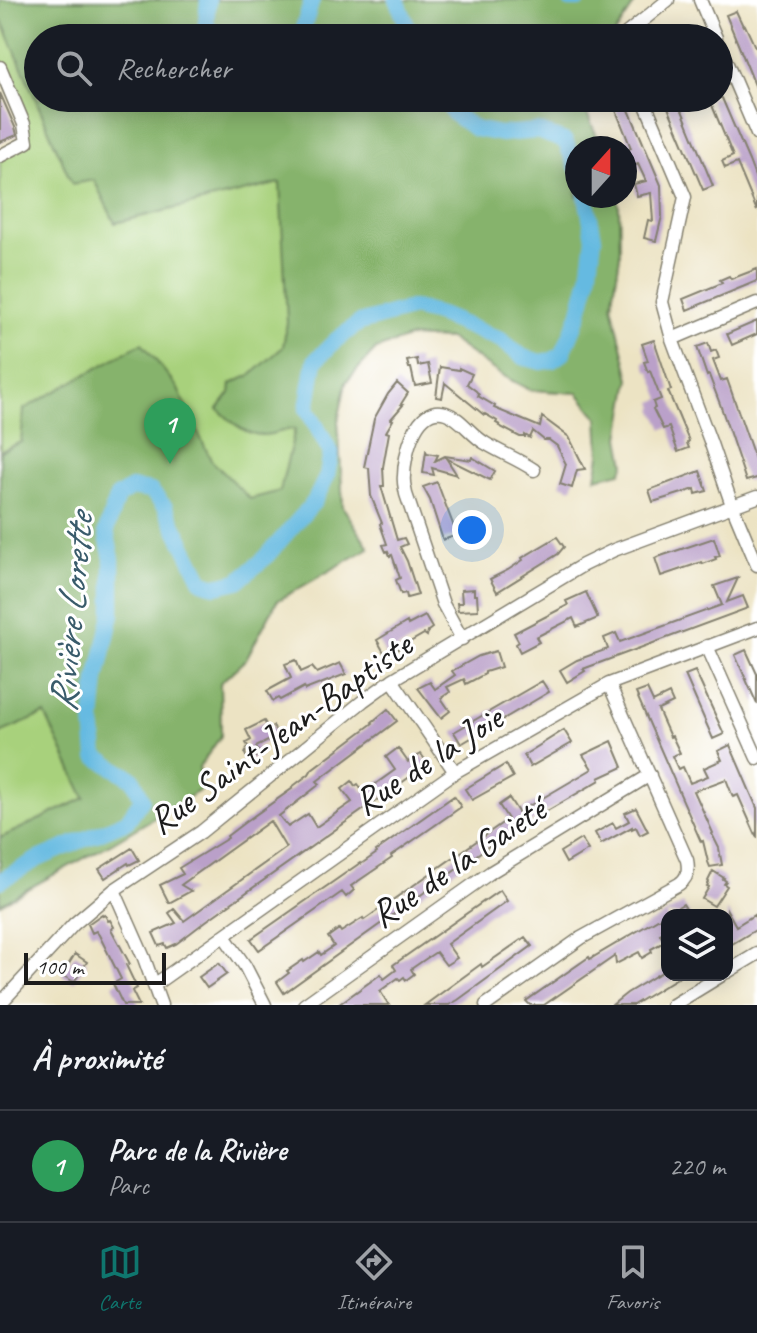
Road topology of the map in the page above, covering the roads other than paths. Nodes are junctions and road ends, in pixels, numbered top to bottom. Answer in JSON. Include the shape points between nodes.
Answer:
{"nodes":[{"id":1,"x":668,"y":0,"type":"edge"},
{"id":2,"x":700,"y":0,"type":"edge"},
{"id":3,"x":638,"y":24,"type":"edge"},
{"id":4,"x":710,"y":24,"type":"edge"},
{"id":5,"x":0,"y":67,"type":"edge"},
{"id":6,"x":733,"y":78,"type":"edge"},
{"id":7,"x":649,"y":112,"type":"edge"},
{"id":8,"x":757,"y":134,"type":"edge"},
{"id":9,"x":0,"y":156,"type":"edge"},
{"id":10,"x":757,"y":303,"type":"edge"},
{"id":11,"x":672,"y":339,"type":"junction"},
{"id":12,"x":534,"y":470,"type":"dead end"},
{"id":13,"x":757,"y":497,"type":"edge"},
{"id":14,"x":732,"y":505,"type":"junction"},
{"id":15,"x":757,"y":565,"type":"edge"},
{"id":16,"x":757,"y":628,"type":"edge"},
{"id":17,"x":462,"y":639,"type":"junction"},
{"id":18,"x":707,"y":646,"type":"junction"},
{"id":19,"x":392,"y":680,"type":"junction"},
{"id":20,"x":609,"y":684,"type":"junction"},
{"id":21,"x":757,"y":758,"type":"edge"},
{"id":22,"x":455,"y":772,"type":"junction"},
{"id":23,"x":650,"y":775,"type":"junction"},
{"id":24,"x":114,"y":890,"type":"junction"},
{"id":25,"x":224,"y":936,"type":"junction"},
{"id":26,"x":757,"y":954,"type":"edge"},
{"id":27,"x":733,"y":969,"type":"edge"},
{"id":28,"x":712,"y":981,"type":"edge"},
{"id":29,"x":154,"y":985,"type":"junction"},
{"id":30,"x":0,"y":1004,"type":"edge"},
{"id":31,"x":161,"y":1005,"type":"edge"},
{"id":32,"x":265,"y":1005,"type":"edge"},
{"id":33,"x":304,"y":1005,"type":"edge"},
{"id":34,"x":486,"y":1005,"type":"edge"},
{"id":35,"x":673,"y":1005,"type":"edge"}],
"edges":[{"from":1,"to":3,"type":"street"},
{"from":2,"to":4,"type":"street"},
{"from":5,"to":9,"type":"street","via":[[27,142]]},
{"from":6,"to":8,"type":"street"},
{"from":7,"to":11,"type":"street","via":[[685,197],[662,302]]},
{"from":10,"to":11,"type":"street"},
{"from":11,"to":14,"type":"street"},
{"from":12,"to":17,"type":"street","via":[[483,442],[449,413],[423,417],[409,445],[403,477],[406,494],[443,604]]},
{"from":13,"to":14,"type":"street","name":"Rue Saint-Jean-Baptiste"},
{"from":14,"to":15,"type":"street"},
{"from":14,"to":17,"type":"street","name":"Rue Saint-Jean-Baptiste","via":[[583,565]]},
{"from":16,"to":18,"type":"street","name":"Rue de la Joie"},
{"from":17,"to":19,"type":"street","name":"Rue Saint-Jean-Baptiste"},
{"from":18,"to":20,"type":"street","name":"Rue de la Joie"},
{"from":18,"to":21,"type":"street"},
{"from":19,"to":22,"type":"street"},
{"from":19,"to":24,"type":"street","name":"Rue Saint-Jean-Baptiste","via":[[201,832]]},
{"from":20,"to":22,"type":"street","name":"Rue de la Joie"},
{"from":20,"to":23,"type":"street"},
{"from":22,"to":25,"type":"street","name":"Rue de la Joie"},
{"from":23,"to":33,"type":"street","name":"Rue de la Gaieté","via":[[491,872]]},
{"from":23,"to":34,"type":"street","via":[[687,860],[683,881],[581,938]]},
{"from":24,"to":29,"type":"street"},
{"from":24,"to":30,"type":"street","name":"Rue Saint-Jean-Baptiste","via":[[74,924]]},
{"from":25,"to":29,"type":"street","name":"Rue de la Joie"},
{"from":25,"to":32,"type":"street"},
{"from":26,"to":27,"type":"street"},
{"from":28,"to":35,"type":"street"},
{"from":29,"to":31,"type":"street"}]}
